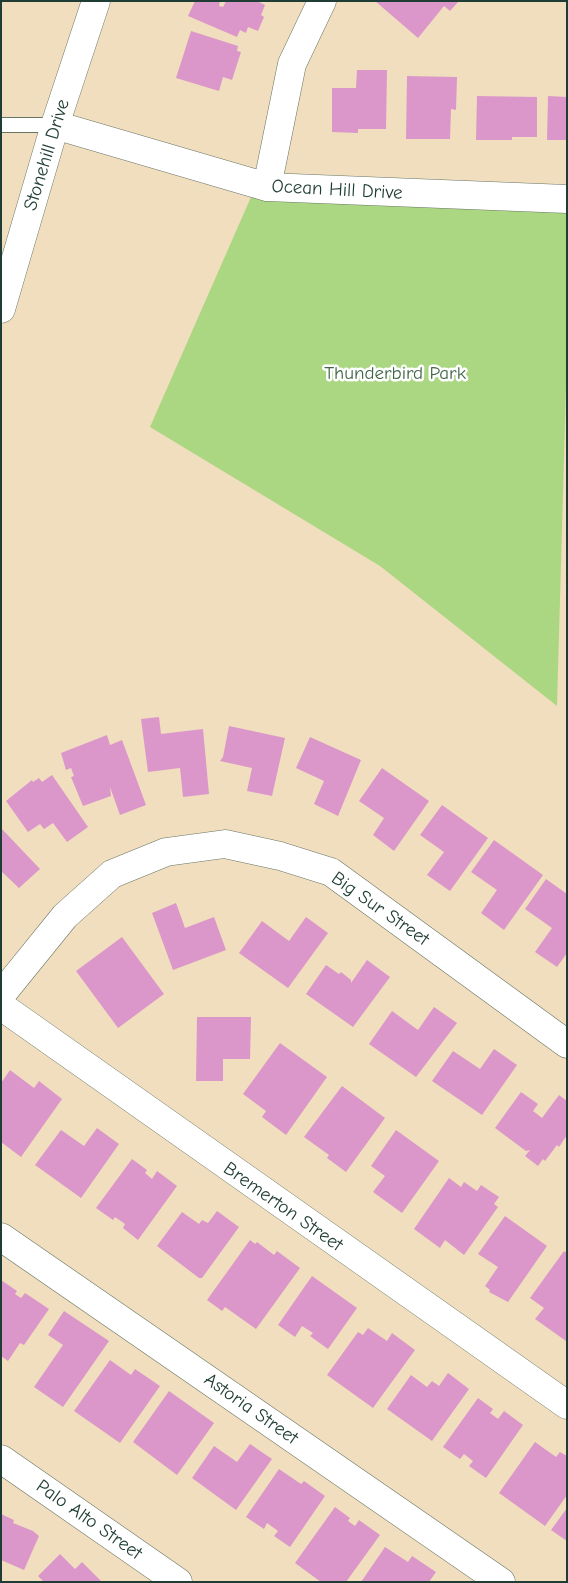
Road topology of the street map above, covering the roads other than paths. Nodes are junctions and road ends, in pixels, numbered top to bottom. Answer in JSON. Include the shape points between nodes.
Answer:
{"nodes":[{"id":1,"x":96,"y":1,"type":"edge"},
{"id":2,"x":322,"y":1,"type":"edge"},
{"id":3,"x":1,"y":125,"type":"edge"},
{"id":4,"x":55,"y":125,"type":"junction"},
{"id":5,"x":267,"y":187,"type":"junction"},
{"id":6,"x":567,"y":199,"type":"edge"},
{"id":7,"x":1,"y":309,"type":"edge"},
{"id":8,"x":1,"y":995,"type":"edge"},
{"id":9,"x":1,"y":1006,"type":"edge"},
{"id":10,"x":567,"y":1044,"type":"edge"},
{"id":11,"x":1,"y":1237,"type":"edge"},
{"id":12,"x":567,"y":1405,"type":"edge"},
{"id":13,"x":1,"y":1459,"type":"edge"},
{"id":14,"x":178,"y":1582,"type":"edge"},
{"id":15,"x":501,"y":1582,"type":"edge"}],
"edges":[{"from":1,"to":4,"type":"street","name":"Stonehill Drive"},
{"from":2,"to":5,"type":"street","via":[[292,64]]},
{"from":3,"to":4,"type":"lane"},
{"from":4,"to":5,"type":"street","name":"Ocean Hill Drive"},
{"from":4,"to":7,"type":"street","name":"Stonehill Drive"},
{"from":5,"to":6,"type":"street","name":"Ocean Hill Drive"},
{"from":8,"to":10,"type":"street","name":"Big Sur Street","via":[[65,916],[112,874],[166,852],[225,844],[331,872]]},
{"from":9,"to":12,"type":"street","name":"Bremerton Street"},
{"from":11,"to":15,"type":"street","name":"Astoria Street"},
{"from":13,"to":14,"type":"street","name":"Palo Alto Street"}]}
